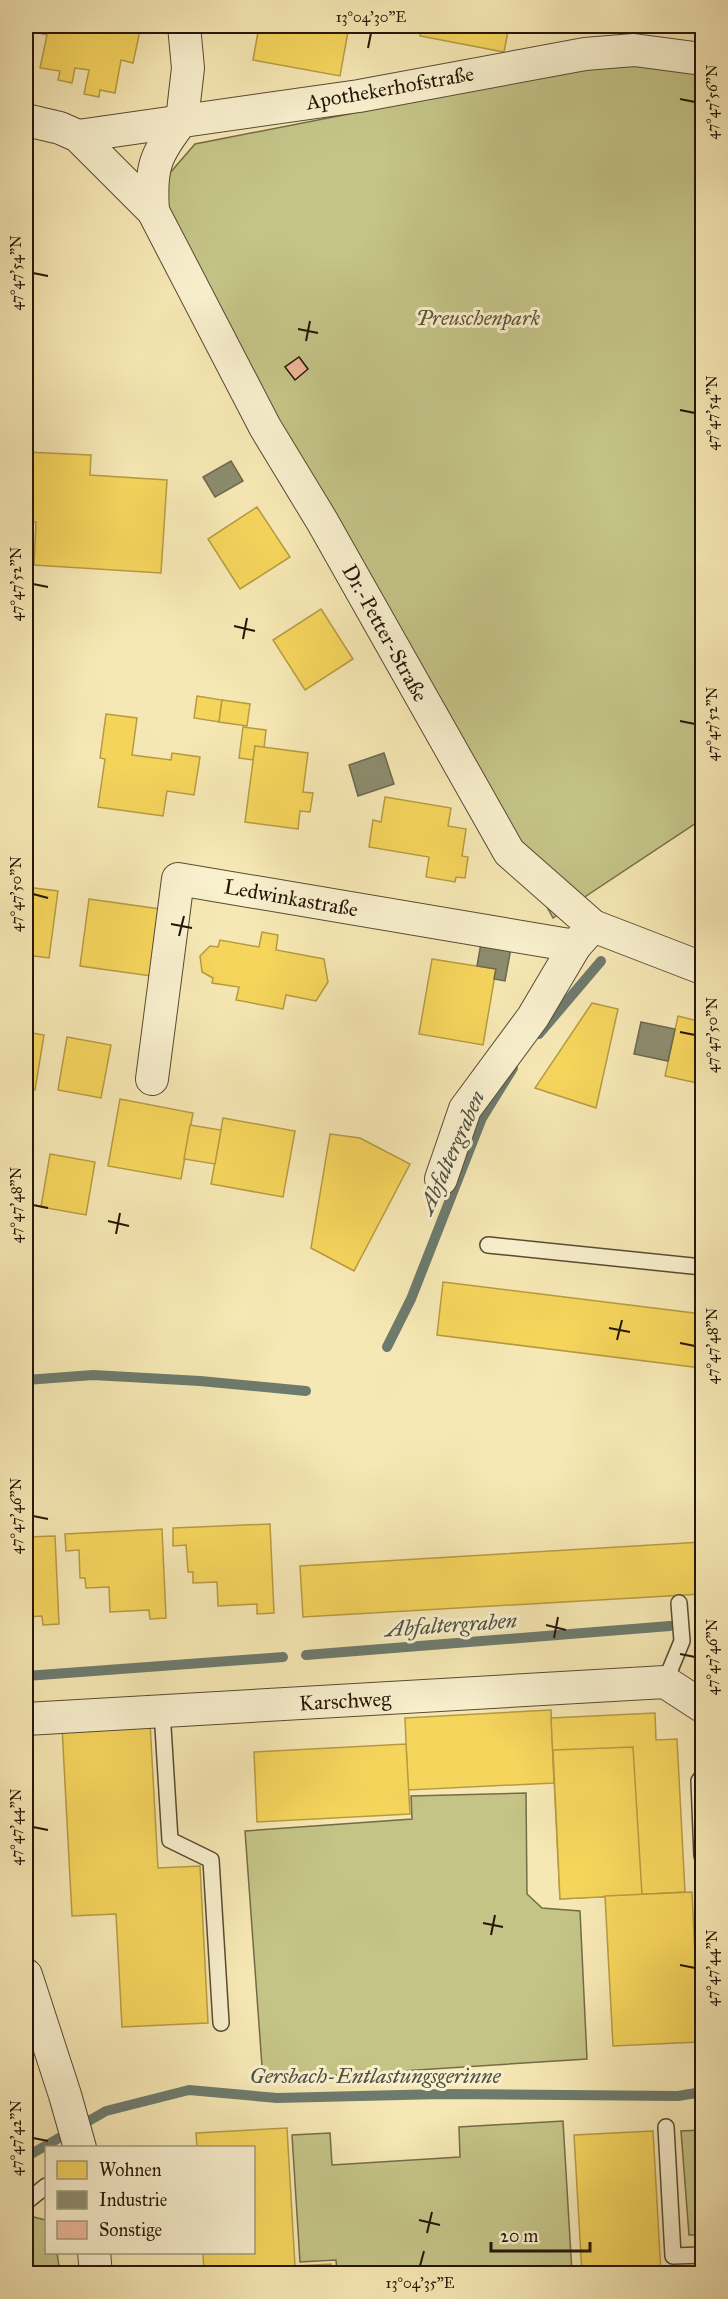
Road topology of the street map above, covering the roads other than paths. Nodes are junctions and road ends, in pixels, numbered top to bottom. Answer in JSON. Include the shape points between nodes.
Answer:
{"nodes":[{"id":1,"x":184,"y":26,"type":"edge"},
{"id":2,"x":702,"y":59,"type":"edge"},
{"id":3,"x":26,"y":120,"type":"edge"},
{"id":4,"x":182,"y":120,"type":"junction"},
{"id":5,"x":78,"y":136,"type":"junction"},
{"id":6,"x":153,"y":211,"type":"junction"},
{"id":7,"x":584,"y":936,"type":"junction"},
{"id":8,"x":702,"y":968,"type":"edge"},
{"id":9,"x":152,"y":1079,"type":"dead end"},
{"id":10,"x":441,"y":1179,"type":"dead end"},
{"id":11,"x":488,"y":1245,"type":"dead end"},
{"id":12,"x":702,"y":1267,"type":"edge"},
{"id":13,"x":679,"y":1603,"type":"dead end"},
{"id":14,"x":665,"y":1682,"type":"junction"},
{"id":15,"x":702,"y":1706,"type":"edge"},
{"id":16,"x":162,"y":1711,"type":"junction"},
{"id":17,"x":26,"y":1719,"type":"edge"},
{"id":18,"x":702,"y":1777,"type":"edge"},
{"id":19,"x":702,"y":1856,"type":"edge"},
{"id":20,"x":26,"y":1975,"type":"edge"},
{"id":21,"x":221,"y":2023,"type":"dead end"},
{"id":22,"x":666,"y":2127,"type":"dead end"},
{"id":23,"x":79,"y":2146,"type":"edge"},
{"id":24,"x":45,"y":2187,"type":"edge"},
{"id":25,"x":26,"y":2202,"type":"edge"},
{"id":26,"x":94,"y":2254,"type":"edge"},
{"id":27,"x":702,"y":2255,"type":"edge"},
{"id":28,"x":96,"y":2274,"type":"edge"}],
"edges":[{"from":1,"to":4,"type":"street","via":[[188,69]]},
{"from":2,"to":4,"type":"street","name":"Apothekerhofstraße","via":[[634,50],[585,54],[359,96]]},
{"from":3,"to":5,"type":"street","name":"Dr.-Petter-Straße"},
{"from":4,"to":5,"type":"street","name":"Apothekerhofstraße"},
{"from":4,"to":6,"type":"street","name":"Dr.-Petter-Straße","via":[[160,148],[151,180]]},
{"from":5,"to":6,"type":"street","name":"Dr.-Petter-Straße"},
{"from":6,"to":7,"type":"street","name":"Dr.-Petter-Straße","via":[[265,427],[322,520],[509,852]]},
{"from":7,"to":8,"type":"street","name":"Dr.-Petter-Straße"},
{"from":7,"to":9,"type":"street","name":"Ledwinkastraße","via":[[178,879]]},
{"from":7,"to":10,"type":"street","via":[[533,1017],[465,1109]]},
{"from":11,"to":12,"type":"lane"},
{"from":13,"to":14,"type":"lane","via":[[682,1641]]},
{"from":14,"to":15,"type":"street"},
{"from":14,"to":16,"type":"street","name":"Karschweg"},
{"from":16,"to":17,"type":"street","name":"Karschweg"},
{"from":16,"to":21,"type":"lane","via":[[170,1840],[211,1860]]},
{"from":18,"to":19,"type":"lane"},
{"from":20,"to":23,"type":"street"},
{"from":22,"to":27,"type":"lane","via":[[673,2256]]},
{"from":24,"to":25,"type":"lane"},
{"from":26,"to":28,"type":"street"}]}
